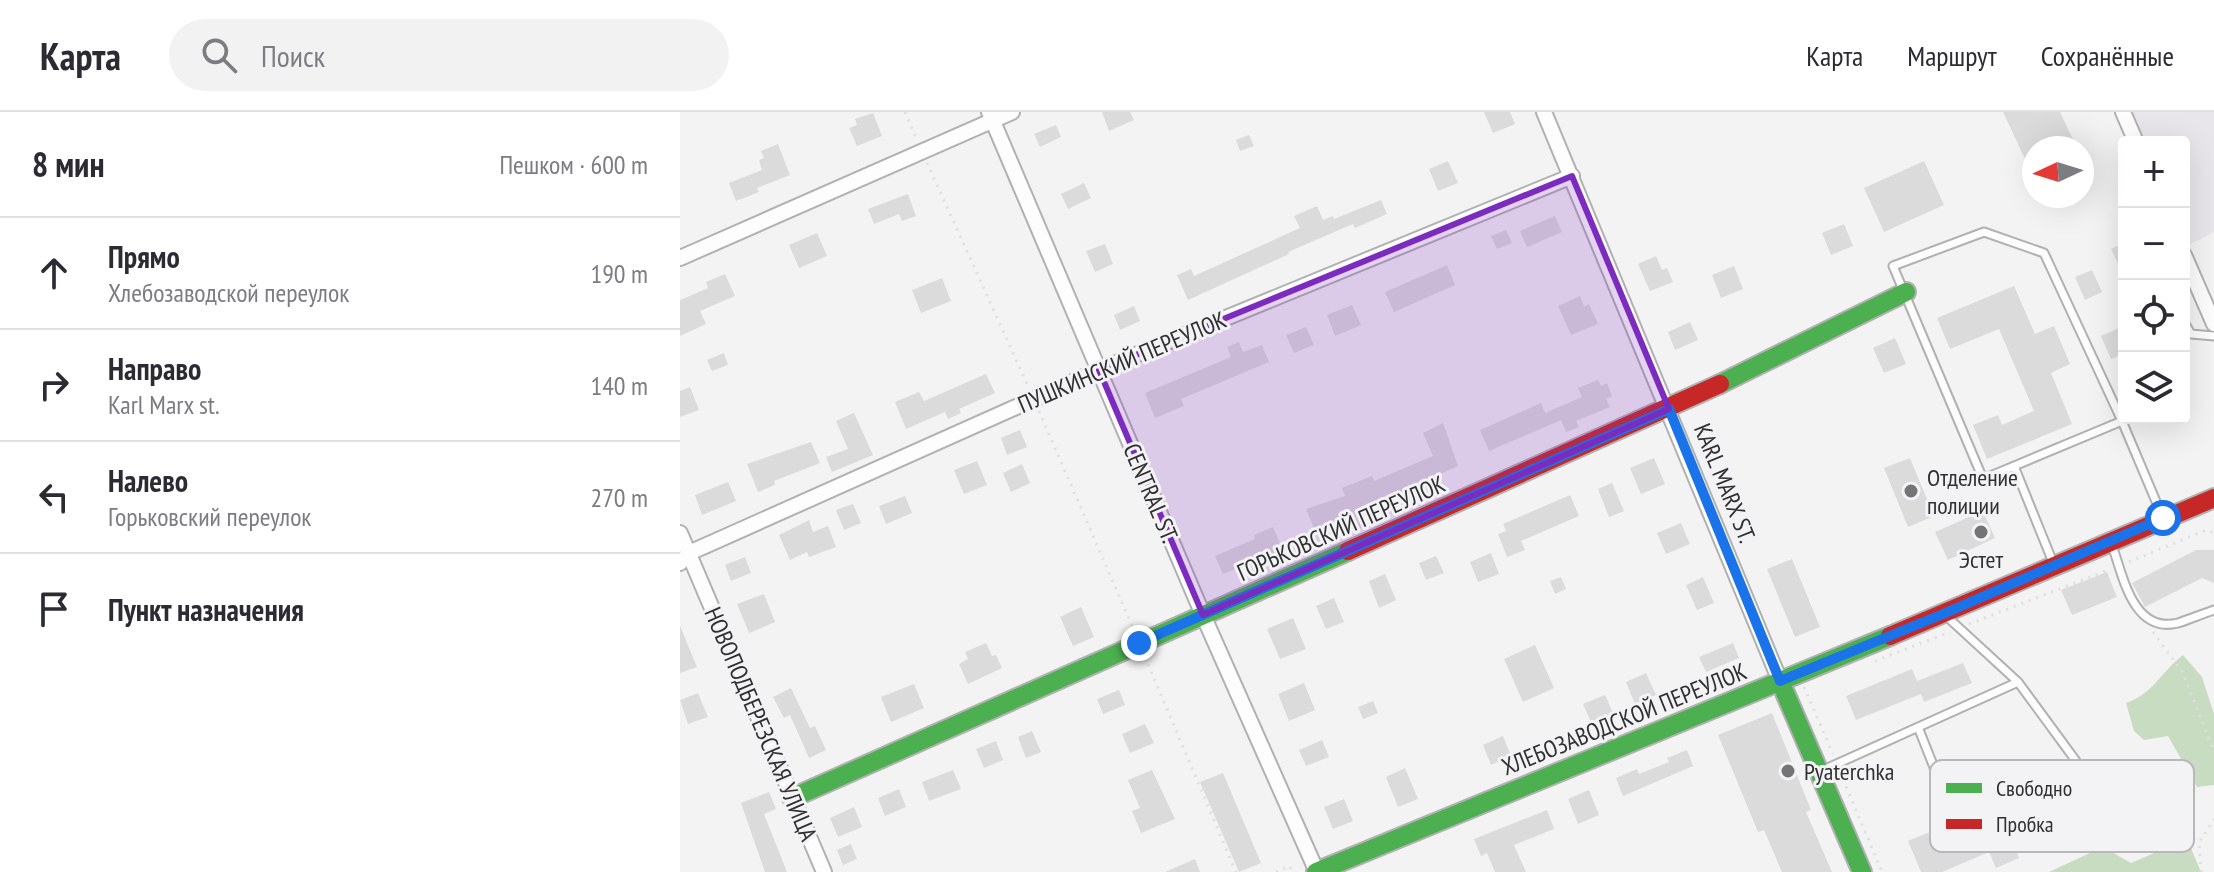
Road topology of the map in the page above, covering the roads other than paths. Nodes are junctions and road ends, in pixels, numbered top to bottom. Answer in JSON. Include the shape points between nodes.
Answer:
{"nodes":[{"id":1,"x":1012,"y":112,"type":"edge"},
{"id":2,"x":1544,"y":112,"type":"edge"},
{"id":3,"x":2123,"y":112,"type":"edge"},
{"id":4,"x":991,"y":116,"type":"edge"},
{"id":5,"x":2133,"y":136,"type":"edge"},
{"id":6,"x":1572,"y":176,"type":"junction"},
{"id":7,"x":680,"y":258,"type":"edge"},
{"id":8,"x":2190,"y":269,"type":"edge"},
{"id":9,"x":1906,"y":292,"type":"junction"},
{"id":10,"x":2214,"y":324,"type":"edge"},
{"id":11,"x":2190,"y":332,"type":"edge"},
{"id":12,"x":2214,"y":336,"type":"edge"},
{"id":13,"x":1099,"y":370,"type":"junction"},
{"id":14,"x":1669,"y":409,"type":"junction"},
{"id":15,"x":2118,"y":412,"type":"edge"},
{"id":16,"x":2118,"y":423,"type":"edge"},
{"id":17,"x":2123,"y":424,"type":"edge"},
{"id":18,"x":2014,"y":466,"type":"junction"},
{"id":19,"x":2214,"y":498,"type":"edge"},
{"id":20,"x":2163,"y":518,"type":"junction"},
{"id":21,"x":680,"y":533,"type":"edge"},
{"id":22,"x":2110,"y":541,"type":"junction"},
{"id":23,"x":684,"y":558,"type":"edge"},
{"id":24,"x":2054,"y":565,"type":"junction"},
{"id":25,"x":2214,"y":610,"type":"edge"},
{"id":26,"x":1943,"y":614,"type":"junction"},
{"id":27,"x":1203,"y":615,"type":"junction"},
{"id":28,"x":1780,"y":681,"type":"junction"},
{"id":29,"x":2018,"y":682,"type":"junction"},
{"id":30,"x":1918,"y":727,"type":"junction"},
{"id":31,"x":1931,"y":760,"type":"edge"},
{"id":32,"x":2075,"y":760,"type":"edge"},
{"id":33,"x":1819,"y":772,"type":"junction"},
{"id":34,"x":792,"y":798,"type":"junction"},
{"id":35,"x":824,"y":872,"type":"edge"},
{"id":36,"x":1317,"y":872,"type":"edge"},
{"id":37,"x":1862,"y":872,"type":"edge"}],
"edges":[{"from":1,"to":4,"type":"street"},
{"from":2,"to":6,"type":"street","name":"KARL MARX ST."},
{"from":3,"to":5,"type":"street"},
{"from":4,"to":7,"type":"street","via":[[922,152]]},
{"from":4,"to":13,"type":"street","name":"CENTRAL ST."},
{"from":6,"to":13,"type":"street","name":"ПУШКИНСКИЙ ПЕРЕУЛОК"},
{"from":6,"to":14,"type":"street","name":"KARL MARX ST."},
{"from":8,"to":10,"type":"street"},
{"from":9,"to":14,"type":"street","name":"ГОРЬКОВСКИЙ ПЕРЕУЛОК"},
{"from":9,"to":15,"type":"lane","via":[[1893,266],[1984,232],[2044,253]]},
{"from":9,"to":18,"type":"lane","via":[[1983,479]]},
{"from":11,"to":12,"type":"lane"},
{"from":13,"to":23,"type":"street","name":"ПУШКИНСКИЙ ПЕРЕУЛОК"},
{"from":13,"to":27,"type":"street","name":"CENTRAL ST."},
{"from":14,"to":27,"type":"street","name":"ГОРЬКОВСКИЙ ПЕРЕУЛОК"},
{"from":14,"to":28,"type":"street","name":"KARL MARX ST."},
{"from":16,"to":18,"type":"lane"},
{"from":17,"to":20,"type":"lane"},
{"from":18,"to":24,"type":"lane"},
{"from":19,"to":20,"type":"street","name":"ХЛЕБОЗАВОДСКОЙ ПЕРЕУЛОК"},
{"from":20,"to":22,"type":"street","name":"ХЛЕБОЗАВОДСКОЙ ПЕРЕУЛОК"},
{"from":21,"to":23,"type":"street","name":"НОВОПОДБЕРЕЗСКАЯ УЛИЦА"},
{"from":22,"to":24,"type":"street","name":"ХЛЕБОЗАВОДСКОЙ ПЕРЕУЛОК"},
{"from":22,"to":25,"type":"lane","via":[[2141,615],[2153,622],[2175,623]]},
{"from":23,"to":34,"type":"street","name":"НОВОПОДБЕРЕЗСКАЯ УЛИЦА"},
{"from":24,"to":26,"type":"street","name":"ХЛЕБОЗАВОДСКОЙ ПЕРЕУЛОК"},
{"from":26,"to":28,"type":"street","name":"ХЛЕБОЗАВОДСКОЙ ПЕРЕУЛОК"},
{"from":26,"to":29,"type":"lane"},
{"from":27,"to":34,"type":"street","name":"ГОРЬКОВСКИЙ ПЕРЕУЛОК"},
{"from":27,"to":36,"type":"street","name":"CENTRAL ST."},
{"from":28,"to":33,"type":"street","name":"KARL MARX ST."},
{"from":28,"to":36,"type":"street","name":"ХЛЕБОЗАВОДСКОЙ ПЕРЕУЛОК"},
{"from":29,"to":30,"type":"lane"},
{"from":29,"to":32,"type":"lane"},
{"from":30,"to":31,"type":"lane"},
{"from":30,"to":33,"type":"lane"},
{"from":33,"to":37,"type":"street","name":"KARL MARX ST."},
{"from":34,"to":35,"type":"street","name":"НОВОПОДБЕРЕЗСКАЯ УЛИЦА"}]}
